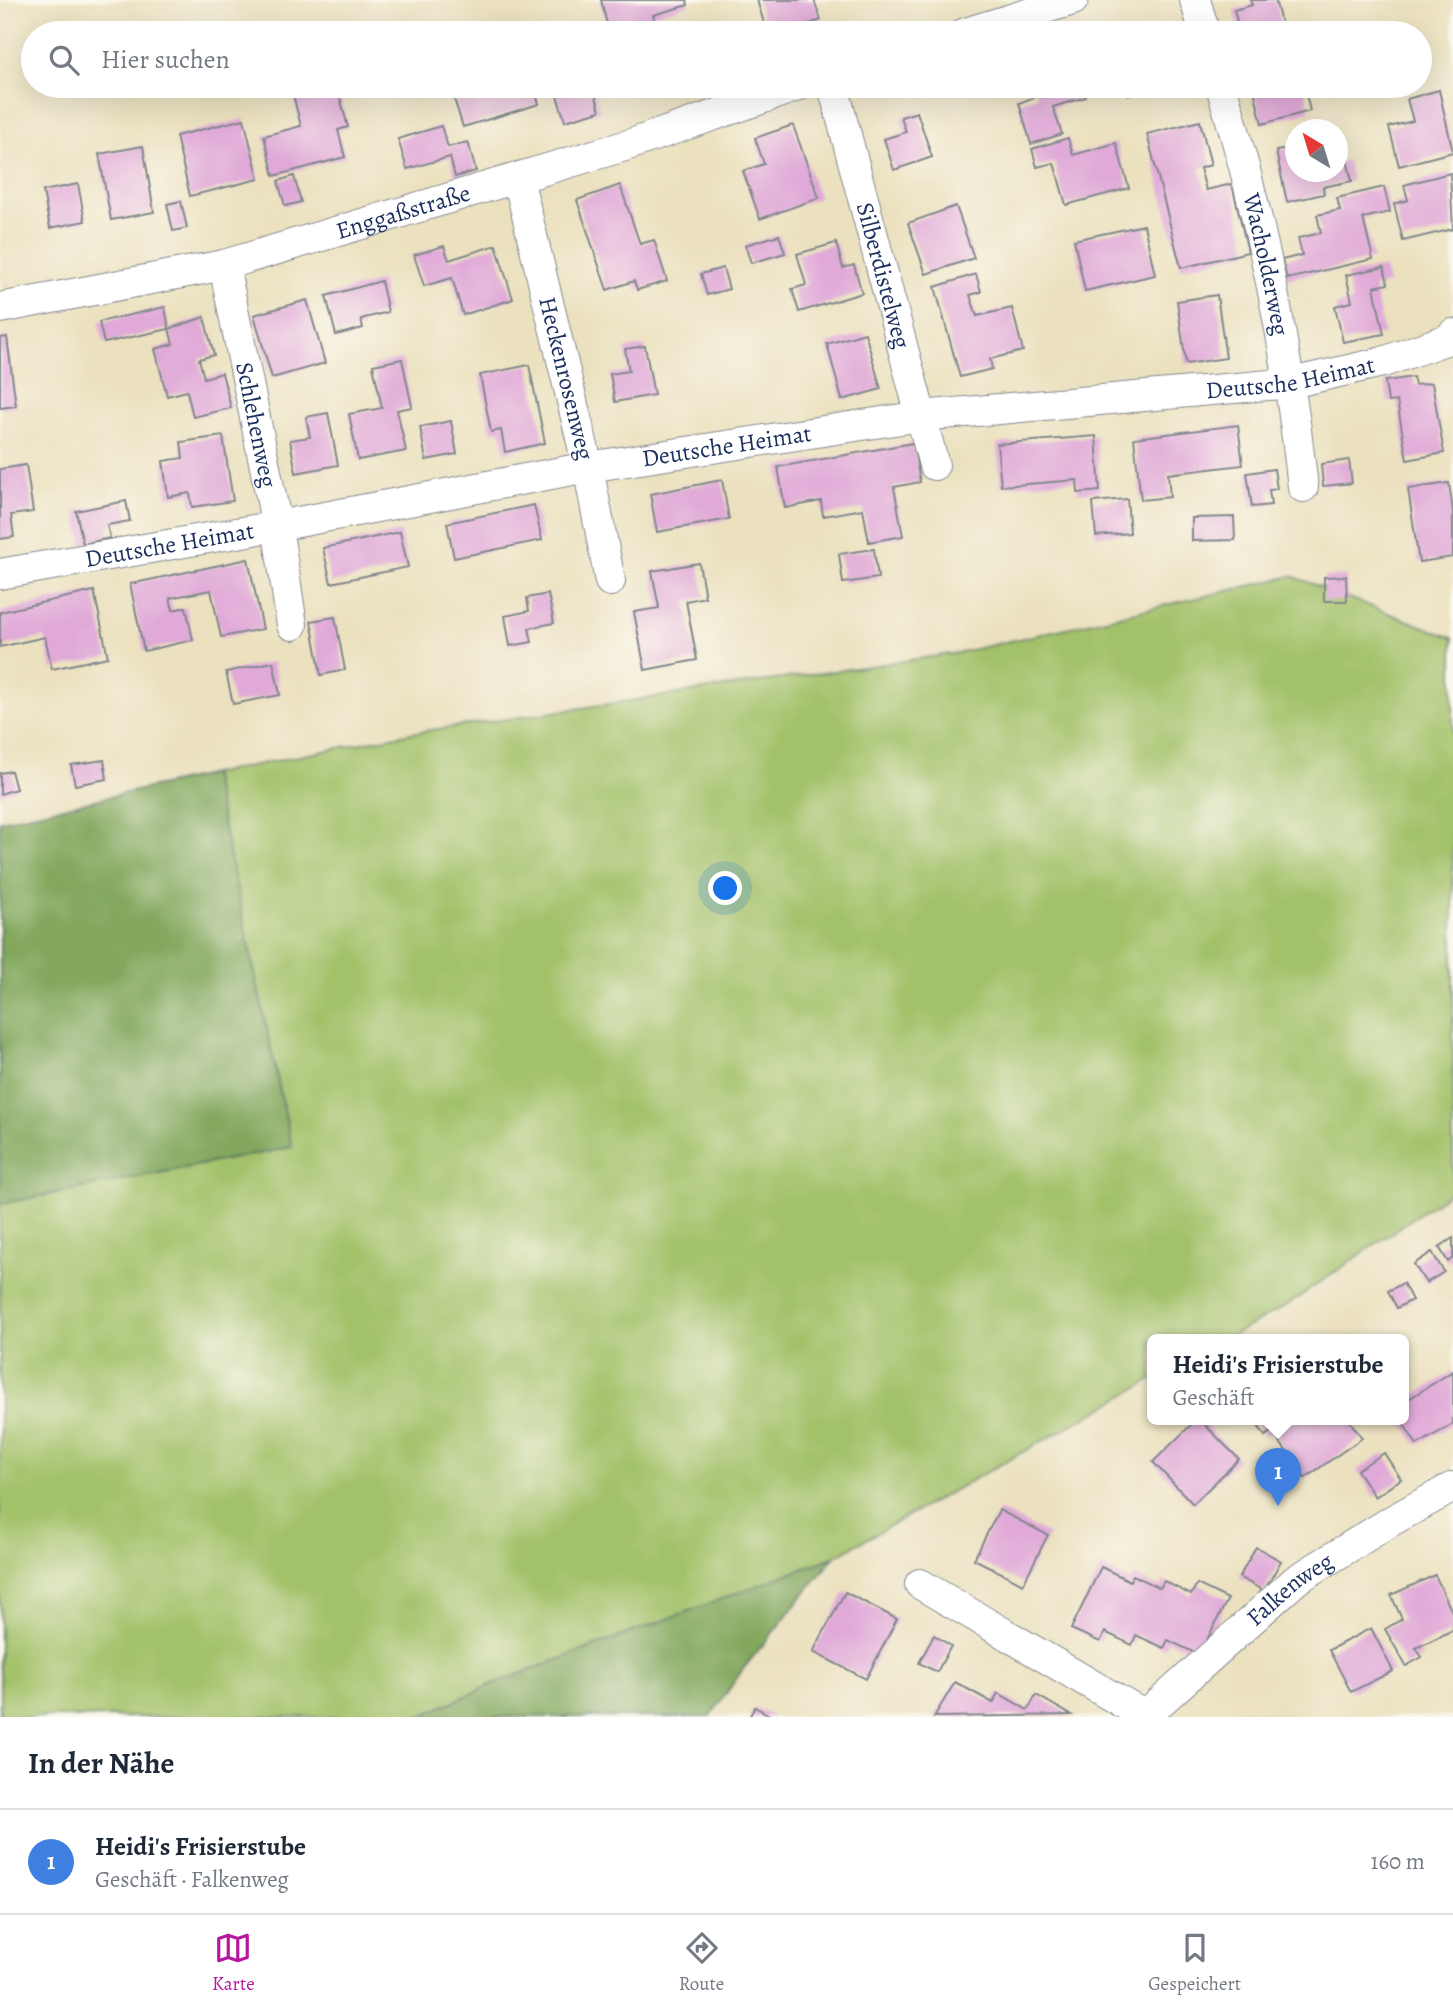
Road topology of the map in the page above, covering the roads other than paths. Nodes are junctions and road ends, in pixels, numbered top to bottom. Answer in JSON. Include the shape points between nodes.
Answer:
{"nodes":[{"id":1,"x":1073,"y":0,"type":"edge"},
{"id":2,"x":1195,"y":0,"type":"edge"},
{"id":3,"x":1004,"y":21,"type":"edge"},
{"id":4,"x":1201,"y":21,"type":"edge"},
{"id":5,"x":761,"y":98,"type":"edge"},
{"id":6,"x":836,"y":98,"type":"edge"},
{"id":7,"x":1225,"y":98,"type":"edge"},
{"id":8,"x":518,"y":178,"type":"junction"},
{"id":9,"x":224,"y":265,"type":"junction"},
{"id":10,"x":0,"y":309,"type":"edge"},
{"id":11,"x":1452,"y":340,"type":"edge"},
{"id":12,"x":1291,"y":383,"type":"junction"},
{"id":13,"x":921,"y":416,"type":"junction"},
{"id":14,"x":934,"y":465,"type":"dead end"},
{"id":15,"x":587,"y":467,"type":"junction"},
{"id":16,"x":1303,"y":487,"type":"dead end"},
{"id":17,"x":277,"y":526,"type":"junction"},
{"id":18,"x":0,"y":574,"type":"edge"},
{"id":19,"x":610,"y":581,"type":"dead end"},
{"id":20,"x":292,"y":625,"type":"dead end"},
{"id":21,"x":1453,"y":1487,"type":"edge"},
{"id":22,"x":920,"y":1584,"type":"dead end"},
{"id":23,"x":1144,"y":1716,"type":"edge"}],
"edges":[{"from":1,"to":3,"type":"street"},
{"from":2,"to":4,"type":"street"},
{"from":5,"to":8,"type":"street","name":"Enggaßstraße"},
{"from":6,"to":13,"type":"street","name":"Silberdistelweg"},
{"from":7,"to":12,"type":"street","name":"Wacholderweg","via":[[1244,159]]},
{"from":8,"to":9,"type":"street","name":"Enggaßstraße"},
{"from":8,"to":15,"type":"street","name":"Heckenrosenweg"},
{"from":9,"to":10,"type":"street","name":"Enggaßstraße"},
{"from":9,"to":17,"type":"street","name":"Schlehenweg"},
{"from":11,"to":12,"type":"street","name":"Deutsche Heimat"},
{"from":12,"to":13,"type":"street","name":"Deutsche Heimat"},
{"from":12,"to":16,"type":"street","name":"Wacholderweg"},
{"from":13,"to":14,"type":"street","name":"Silberdistelweg"},
{"from":13,"to":15,"type":"street","name":"Deutsche Heimat"},
{"from":15,"to":17,"type":"street","name":"Deutsche Heimat"},
{"from":15,"to":19,"type":"street","name":"Heckenrosenweg"},
{"from":17,"to":18,"type":"street","name":"Deutsche Heimat"},
{"from":17,"to":20,"type":"street","name":"Schlehenweg"},
{"from":21,"to":23,"type":"street","name":"Falkenweg","via":[[1296,1580]]},
{"from":22,"to":23,"type":"street","name":"Falkenweg"}]}
